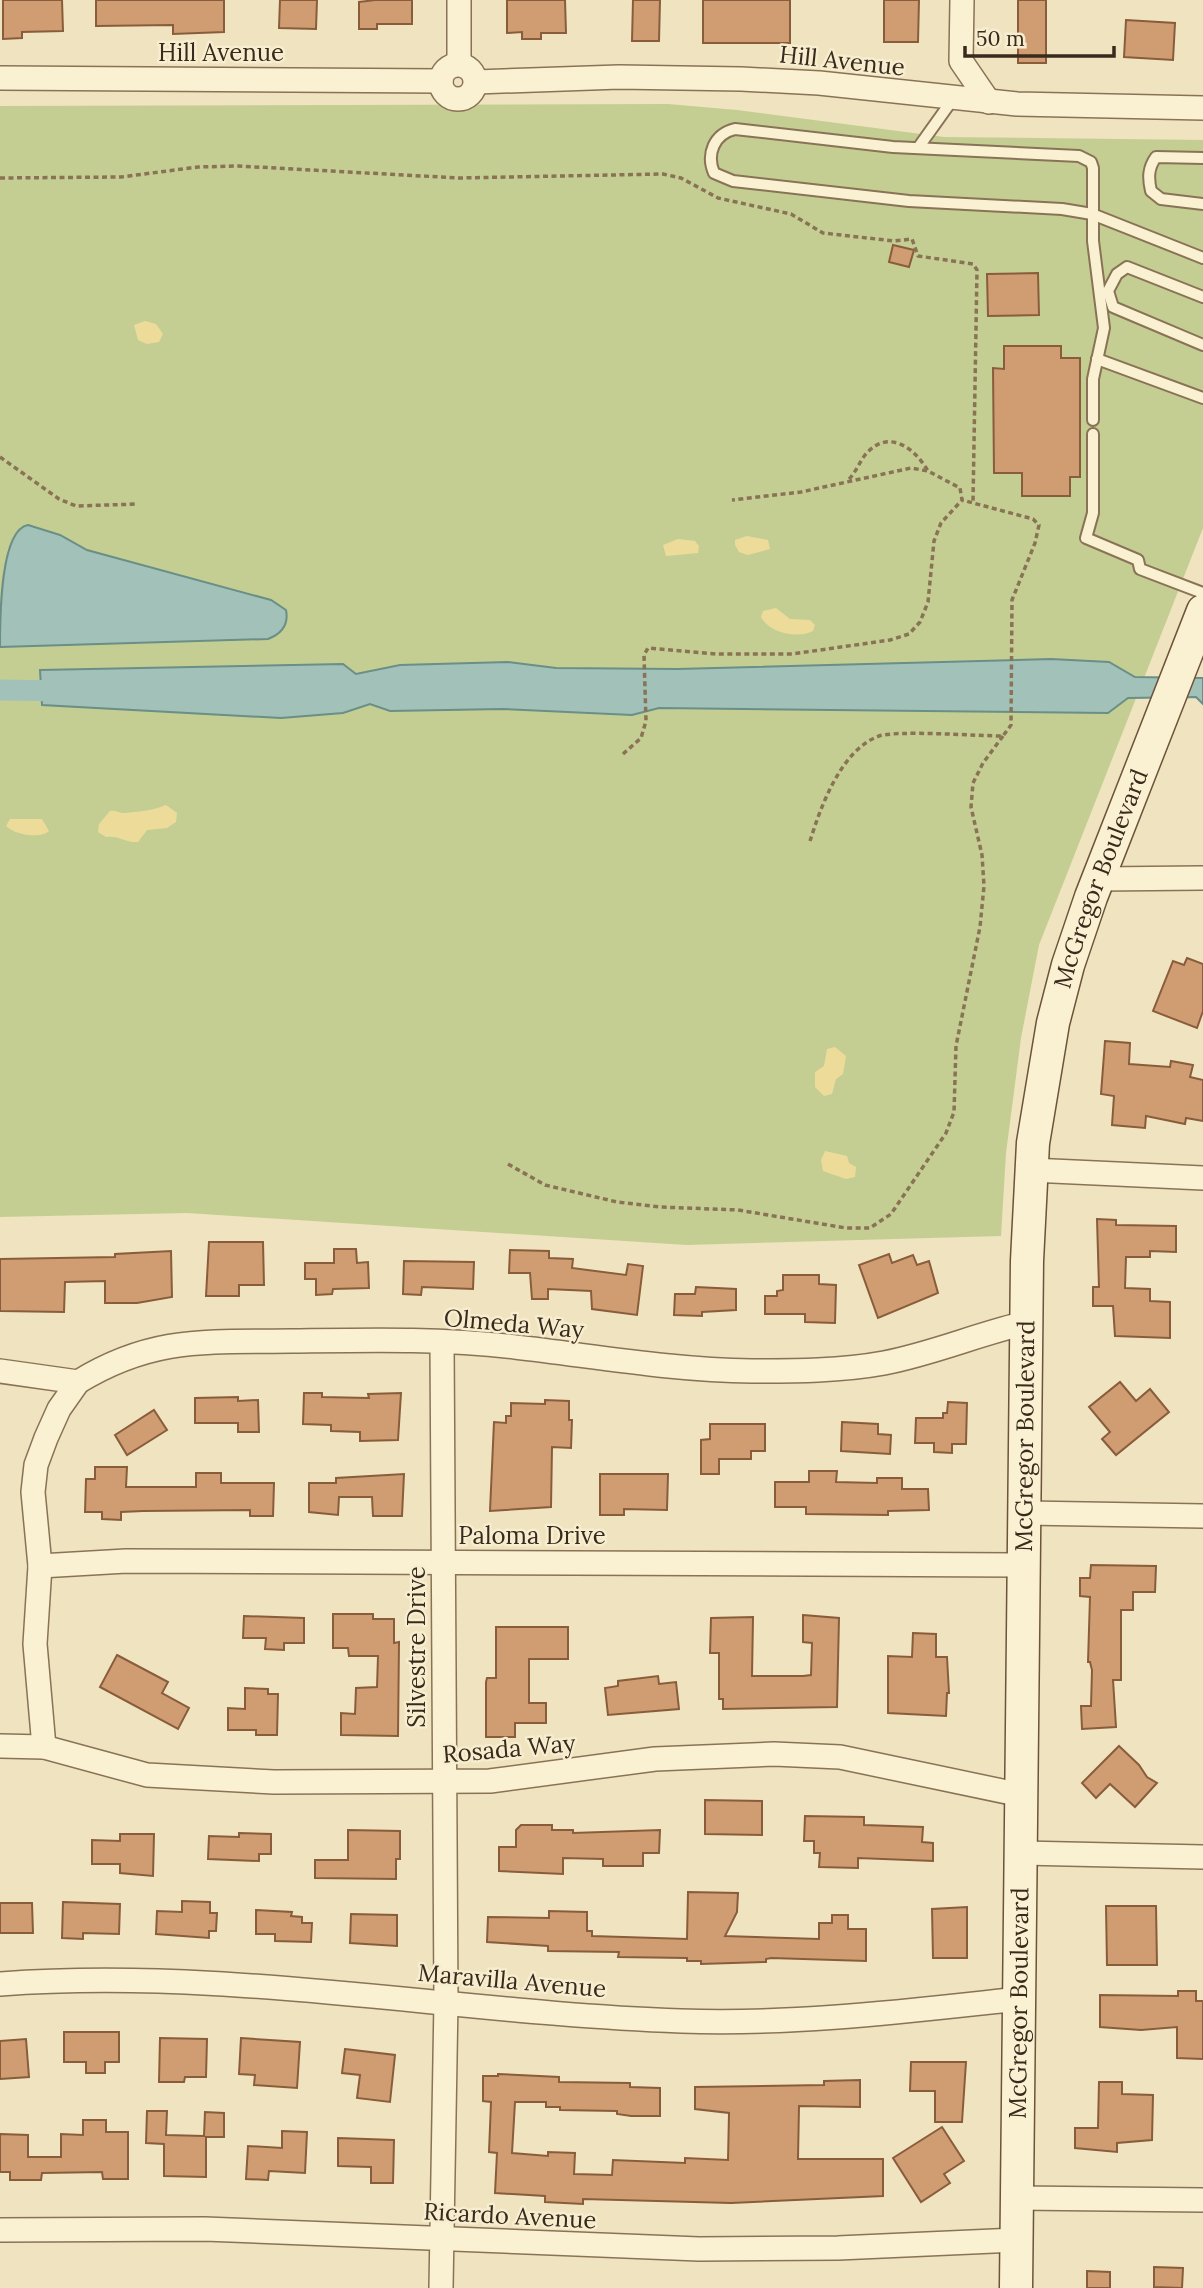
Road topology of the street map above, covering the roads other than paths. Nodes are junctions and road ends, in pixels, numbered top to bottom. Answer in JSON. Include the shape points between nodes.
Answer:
{"nodes":[{"id":1,"x":459,"y":0,"type":"edge"},
{"id":2,"x":962,"y":0,"type":"edge"},
{"id":3,"x":459,"y":64,"type":"junction"},
{"id":4,"x":0,"y":78,"type":"edge"},
{"id":5,"x":441,"y":81,"type":"junction"},
{"id":6,"x":476,"y":82,"type":"junction"},
{"id":7,"x":953,"y":99,"type":"junction"},
{"id":8,"x":989,"y":102,"type":"junction"},
{"id":9,"x":1203,"y":108,"type":"edge"},
{"id":10,"x":918,"y":148,"type":"junction"},
{"id":11,"x":1203,"y":158,"type":"edge"},
{"id":12,"x":1203,"y":204,"type":"edge"},
{"id":13,"x":1092,"y":214,"type":"junction"},
{"id":14,"x":1203,"y":258,"type":"edge"},
{"id":15,"x":1098,"y":279,"type":"junction"},
{"id":16,"x":1112,"y":284,"type":"junction"},
{"id":17,"x":1203,"y":297,"type":"edge"},
{"id":18,"x":1203,"y":345,"type":"edge"},
{"id":19,"x":1097,"y":359,"type":"junction"},
{"id":20,"x":1203,"y":398,"type":"edge"},
{"id":21,"x":1093,"y":420,"type":"dead end"},
{"id":22,"x":1093,"y":435,"type":"dead end"},
{"id":23,"x":1203,"y":593,"type":"edge"},
{"id":24,"x":1203,"y":611,"type":"edge"},
{"id":25,"x":1098,"y":878,"type":"junction"},
{"id":26,"x":1203,"y":878,"type":"edge"},
{"id":27,"x":1031,"y":1170,"type":"junction"},
{"id":28,"x":1203,"y":1178,"type":"edge"},
{"id":29,"x":1027,"y":1323,"type":"junction"},
{"id":30,"x":442,"y":1343,"type":"junction"},
{"id":31,"x":0,"y":1371,"type":"edge"},
{"id":32,"x":78,"y":1382,"type":"junction"},
{"id":33,"x":1026,"y":1513,"type":"junction"},
{"id":34,"x":1203,"y":1516,"type":"edge"},
{"id":35,"x":443,"y":1562,"type":"junction"},
{"id":36,"x":1025,"y":1565,"type":"junction"},
{"id":37,"x":40,"y":1566,"type":"junction"},
{"id":38,"x":0,"y":1746,"type":"edge"},
{"id":39,"x":44,"y":1747,"type":"junction"},
{"id":40,"x":443,"y":1783,"type":"junction"},
{"id":41,"x":1021,"y":1795,"type":"junction"},
{"id":42,"x":1022,"y":1853,"type":"junction"},
{"id":43,"x":1203,"y":1857,"type":"edge"},
{"id":44,"x":0,"y":1984,"type":"edge"},
{"id":45,"x":1019,"y":1999,"type":"junction"},
{"id":46,"x":446,"y":2001,"type":"junction"},
{"id":47,"x":1018,"y":2198,"type":"junction"},
{"id":48,"x":1203,"y":2200,"type":"edge"},
{"id":49,"x":0,"y":2230,"type":"edge"},
{"id":50,"x":442,"y":2238,"type":"junction"},
{"id":51,"x":1016,"y":2240,"type":"junction"},
{"id":52,"x":441,"y":2288,"type":"edge"},
{"id":53,"x":1016,"y":2288,"type":"edge"}],
"edges":[{"from":1,"to":3,"type":"street"},
{"from":2,"to":8,"type":"street","via":[[961,61]]},
{"from":3,"to":5,"type":"street","via":[[446,69]]},
{"from":3,"to":6,"type":"street","via":[[471,70]]},
{"from":4,"to":5,"type":"street","name":"Hill Avenue"},
{"from":5,"to":6,"type":"street","via":[[446,93],[458,99],[470,94]]},
{"from":6,"to":7,"type":"street","name":"Hill Avenue","via":[[741,79]]},
{"from":7,"to":8,"type":"street","name":"Hill Avenue"},
{"from":7,"to":10,"type":"lane"},
{"from":8,"to":9,"type":"street","name":"Hill Avenue"},
{"from":10,"to":13,"type":"lane","via":[[1086,158],[1093,168]]},
{"from":10,"to":13,"type":"lane","via":[[735,129],[725,131],[710,156],[715,173],[733,181]]},
{"from":11,"to":12,"type":"lane","via":[[1156,157],[1149,180],[1151,191],[1161,199]]},
{"from":13,"to":14,"type":"lane"},
{"from":13,"to":15,"type":"lane"},
{"from":15,"to":16,"type":"lane"},
{"from":15,"to":19,"type":"lane","via":[[1104,328]]},
{"from":16,"to":17,"type":"lane","via":[[1127,267]]},
{"from":16,"to":18,"type":"lane","via":[[1108,299],[1113,307]]},
{"from":19,"to":20,"type":"lane"},
{"from":19,"to":21,"type":"lane"},
{"from":22,"to":23,"type":"lane","via":[[1093,513],[1086,538],[1138,560],[1140,569]]},
{"from":24,"to":25,"type":"main road","name":"McGregor Boulevard"},
{"from":25,"to":26,"type":"street"},
{"from":25,"to":27,"type":"main road","name":"McGregor Boulevard","via":[[1053,1023]]},
{"from":27,"to":28,"type":"street"},
{"from":27,"to":29,"type":"main road","name":"McGregor Boulevard"},
{"from":29,"to":30,"type":"street","name":"Olmeda Way","via":[[885,1363],[834,1369],[751,1371],[646,1365],[513,1346]]},
{"from":29,"to":33,"type":"main road","name":"McGregor Boulevard"},
{"from":30,"to":32,"type":"street","name":"Olmeda Way","via":[[180,1343],[139,1351]]},
{"from":30,"to":35,"type":"street","name":"Silvestre Drive"},
{"from":31,"to":32,"type":"street"},
{"from":32,"to":37,"type":"street","via":[[59,1409],[36,1465],[33,1492]]},
{"from":33,"to":34,"type":"street"},
{"from":33,"to":36,"type":"main road","name":"McGregor Boulevard"},
{"from":35,"to":36,"type":"street","name":"Paloma Drive"},
{"from":35,"to":37,"type":"street","name":"Paloma Drive","via":[[126,1561]]},
{"from":35,"to":40,"type":"street","name":"Silvestre Drive"},
{"from":36,"to":41,"type":"main road","name":"McGregor Boulevard"},
{"from":37,"to":39,"type":"street","via":[[35,1644]]},
{"from":38,"to":39,"type":"street","name":"Rosada Way"},
{"from":39,"to":40,"type":"street","name":"Rosada Way","via":[[147,1775],[274,1782]]},
{"from":40,"to":41,"type":"street","name":"Rosada Way","via":[[655,1759],[774,1754],[840,1757]]},
{"from":40,"to":46,"type":"street","name":"Silvestre Drive"},
{"from":41,"to":42,"type":"main road","name":"McGregor Boulevard"},
{"from":42,"to":43,"type":"street"},
{"from":42,"to":45,"type":"main road","name":"McGregor Boulevard"},
{"from":44,"to":46,"type":"street","name":"Maravilla Avenue","via":[[178,1982],[300,1987]]},
{"from":45,"to":46,"type":"street","name":"Maravilla Avenue","via":[[760,2021],[582,2015]]},
{"from":45,"to":47,"type":"main road","name":"McGregor Boulevard"},
{"from":46,"to":50,"type":"street","name":"Silvestre Drive"},
{"from":47,"to":48,"type":"street"},
{"from":47,"to":51,"type":"main road","name":"McGregor Boulevard"},
{"from":49,"to":50,"type":"street","name":"Ricardo Avenue","via":[[205,2228]]},
{"from":50,"to":51,"type":"street","name":"Ricardo Avenue","via":[[699,2249]]},
{"from":50,"to":52,"type":"street","name":"Silvestre Drive"},
{"from":51,"to":53,"type":"main road","name":"McGregor Boulevard"}]}
